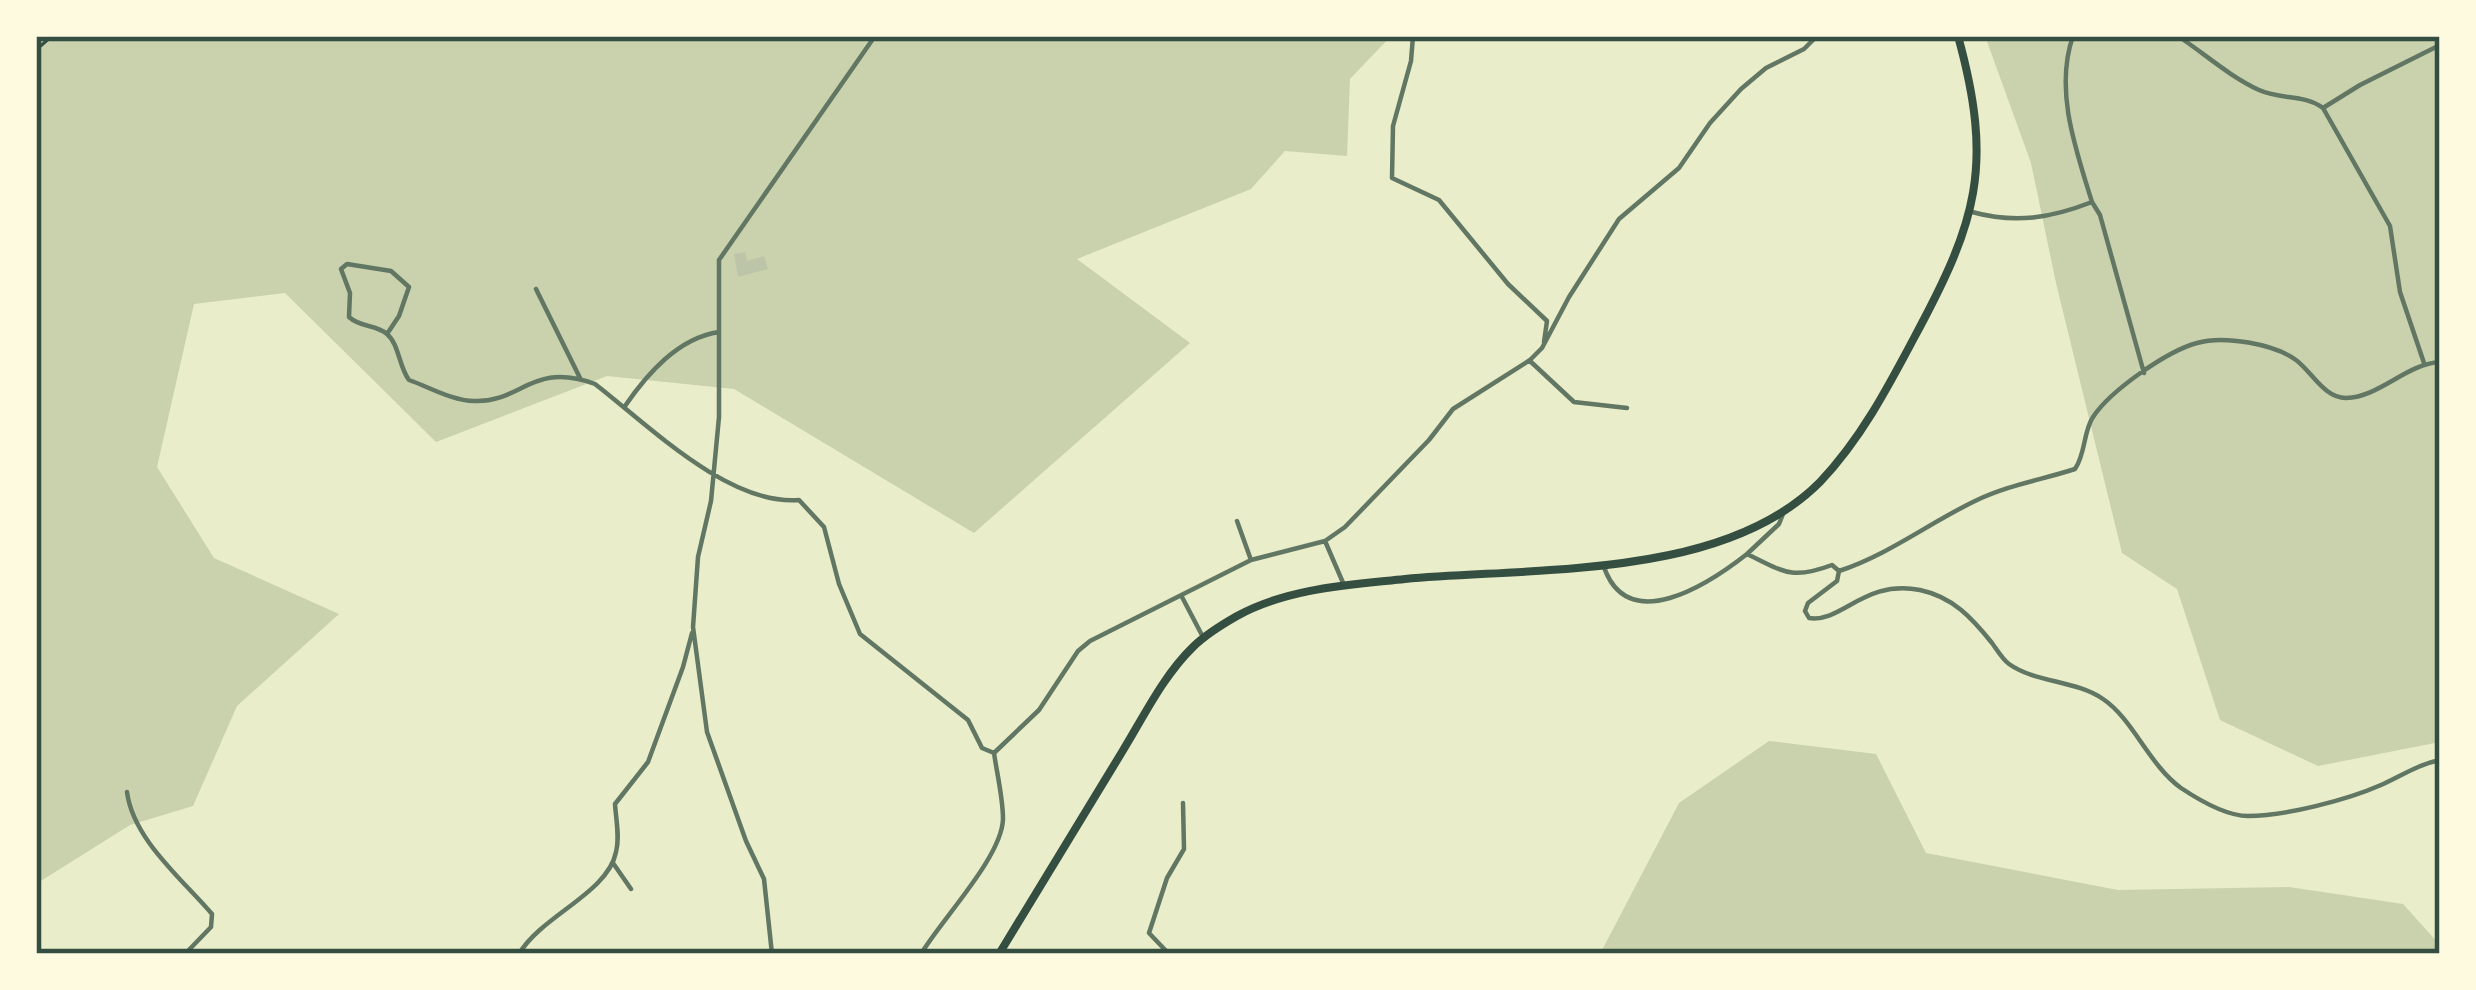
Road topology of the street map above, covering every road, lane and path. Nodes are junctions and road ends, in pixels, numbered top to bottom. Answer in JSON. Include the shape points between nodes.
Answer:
{"nodes":[{"id":1,"x":52,"y":36,"type":"edge"},
{"id":2,"x":875,"y":36,"type":"edge"},
{"id":3,"x":1413,"y":36,"type":"edge"},
{"id":4,"x":1817,"y":36,"type":"edge"},
{"id":5,"x":1958,"y":36,"type":"edge"},
{"id":6,"x":2073,"y":36,"type":"edge"},
{"id":7,"x":2178,"y":36,"type":"edge"},
{"id":8,"x":2440,"y":45,"type":"edge"},
{"id":9,"x":36,"y":50,"type":"edge"},
{"id":10,"x":2323,"y":108,"type":"junction"},
{"id":11,"x":2092,"y":202,"type":"junction"},
{"id":12,"x":1972,"y":212,"type":"junction"},
{"id":13,"x":536,"y":289,"type":"dead end"},
{"id":14,"x":719,"y":332,"type":"junction"},
{"id":15,"x":387,"y":334,"type":"junction"},
{"id":16,"x":1542,"y":348,"type":"junction"},
{"id":17,"x":1530,"y":360,"type":"junction"},
{"id":18,"x":2440,"y":362,"type":"edge"},
{"id":19,"x":2424,"y":363,"type":"junction"},
{"id":20,"x":2144,"y":373,"type":"junction"},
{"id":21,"x":580,"y":378,"type":"junction"},
{"id":22,"x":625,"y":406,"type":"junction"},
{"id":23,"x":1628,"y":408,"type":"dead end"},
{"id":24,"x":713,"y":475,"type":"junction"},
{"id":25,"x":1784,"y":512,"type":"junction"},
{"id":26,"x":1237,"y":520,"type":"dead end"},
{"id":27,"x":1325,"y":541,"type":"junction"},
{"id":28,"x":1747,"y":554,"type":"junction"},
{"id":29,"x":1250,"y":560,"type":"junction"},
{"id":30,"x":1603,"y":565,"type":"junction"},
{"id":31,"x":1839,"y":571,"type":"junction"},
{"id":32,"x":1344,"y":586,"type":"junction"},
{"id":33,"x":1182,"y":597,"type":"junction"},
{"id":34,"x":693,"y":627,"type":"junction"},
{"id":35,"x":1204,"y":639,"type":"junction"},
{"id":36,"x":994,"y":753,"type":"junction"},
{"id":37,"x":2440,"y":760,"type":"edge"},
{"id":38,"x":127,"y":792,"type":"dead end"},
{"id":39,"x":1183,"y":803,"type":"dead end"},
{"id":40,"x":613,"y":863,"type":"junction"},
{"id":41,"x":632,"y":889,"type":"dead end"},
{"id":42,"x":185,"y":954,"type":"edge"},
{"id":43,"x":519,"y":954,"type":"edge"},
{"id":44,"x":772,"y":954,"type":"edge"},
{"id":45,"x":921,"y":954,"type":"edge"},
{"id":46,"x":998,"y":954,"type":"edge"},
{"id":47,"x":1169,"y":954,"type":"edge"}],
"edges":[{"from":1,"to":9,"type":"path"},
{"from":2,"to":14,"type":"street","via":[[719,260]]},
{"from":3,"to":16,"type":"street","via":[[1393,126],[1392,178],[1438,200],[1544,317]]},
{"from":4,"to":16,"type":"street","via":[[1741,89],[1679,169],[1618,219]]},
{"from":5,"to":12,"type":"highway","via":[[1979,141]]},
{"from":6,"to":11,"type":"street","via":[[2066,86]]},
{"from":7,"to":10,"type":"street","via":[[2254,88]]},
{"from":8,"to":10,"type":"street"},
{"from":10,"to":19,"type":"street","via":[[2390,226],[2400,292]]},
{"from":11,"to":12,"type":"street","via":[[2023,220]]},
{"from":11,"to":20,"type":"street"},
{"from":12,"to":25,"type":"highway","via":[[1877,405],[1842,457]]},
{"from":13,"to":21,"type":"street"},
{"from":14,"to":22,"type":"street","via":[[689,342],[647,374]]},
{"from":14,"to":24,"type":"street"},
{"from":15,"to":15,"type":"street","via":[[350,316],[341,269],[347,264],[392,271],[409,286]]},
{"from":15,"to":21,"type":"street","via":[[409,380],[471,402],[547,376]]},
{"from":16,"to":17,"type":"street"},
{"from":17,"to":23,"type":"street","via":[[1574,402]]},
{"from":17,"to":27,"type":"street","via":[[1453,410]]},
{"from":18,"to":19,"type":"street"},
{"from":19,"to":20,"type":"street","via":[[2345,398],[2295,359],[2225,340],[2199,342]]},
{"from":20,"to":31,"type":"street","via":[[2089,422],[2075,469],[2011,484]]},
{"from":21,"to":22,"type":"street"},
{"from":22,"to":24,"type":"street"},
{"from":24,"to":34,"type":"street"},
{"from":24,"to":36,"type":"street","via":[[777,502],[799,500],[824,527],[860,634],[968,720],[982,748]]},
{"from":25,"to":28,"type":"street"},
{"from":25,"to":30,"type":"highway","via":[[1679,554]]},
{"from":26,"to":29,"type":"street"},
{"from":27,"to":29,"type":"street"},
{"from":27,"to":32,"type":"street"},
{"from":28,"to":30,"type":"street","via":[[1675,600],[1617,591]]},
{"from":28,"to":31,"type":"street","via":[[1786,572],[1832,565]]},
{"from":29,"to":33,"type":"street"},
{"from":30,"to":32,"type":"highway"},
{"from":31,"to":37,"type":"street","via":[[1808,603],[1809,618],[1889,587],[1952,602],[2008,664],[2107,700],[2150,758],[2216,808],[2245,817],[2320,803]]},
{"from":32,"to":35,"type":"highway","via":[[1284,596]]},
{"from":33,"to":35,"type":"street"},
{"from":33,"to":36,"type":"street","via":[[1090,640],[1039,710]]},
{"from":34,"to":40,"type":"street","via":[[648,762],[615,804]]},
{"from":34,"to":44,"type":"street","via":[[707,732],[764,879]]},
{"from":35,"to":46,"type":"highway","via":[[1159,692]]},
{"from":36,"to":45,"type":"street","via":[[1000,834]]},
{"from":38,"to":42,"type":"street","via":[[140,829],[212,914],[211,927]]},
{"from":39,"to":47,"type":"street","via":[[1184,849],[1149,933]]},
{"from":40,"to":41,"type":"street"},
{"from":40,"to":43,"type":"street"}]}
